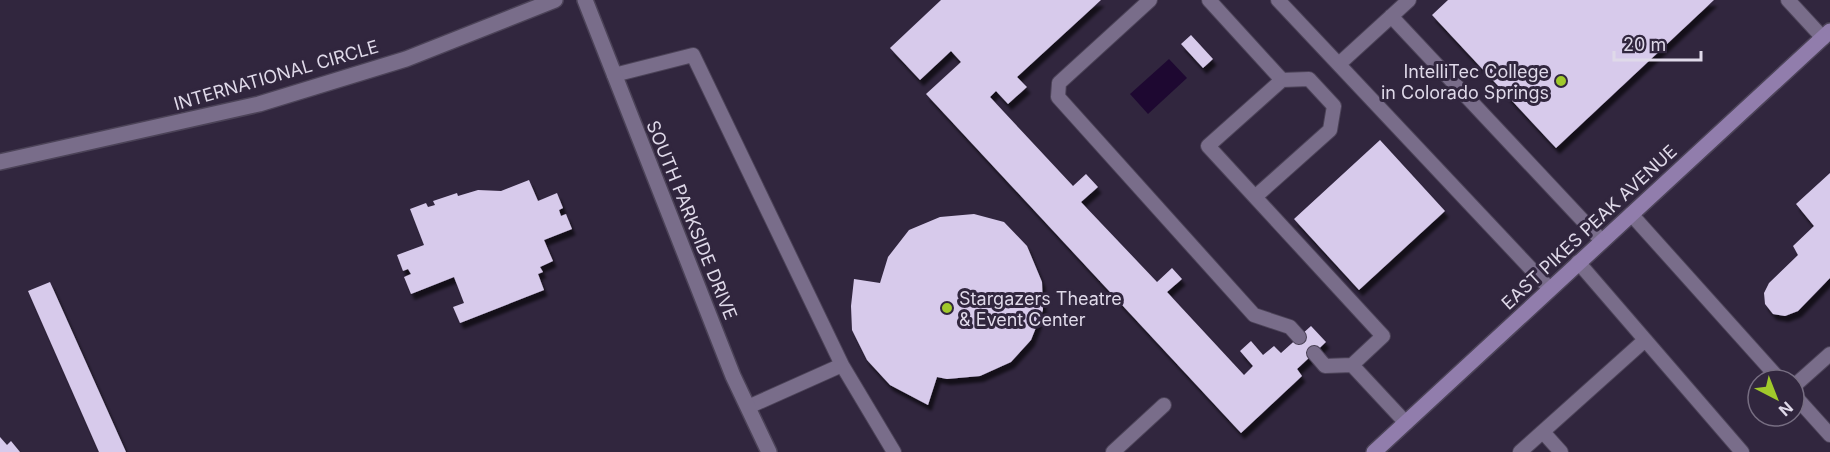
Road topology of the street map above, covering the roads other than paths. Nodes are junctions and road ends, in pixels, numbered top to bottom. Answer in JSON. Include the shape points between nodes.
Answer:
{"nodes":[{"id":1,"x":555,"y":0,"type":"edge"},
{"id":2,"x":585,"y":0,"type":"edge"},
{"id":3,"x":1150,"y":0,"type":"edge"},
{"id":4,"x":1209,"y":0,"type":"edge"},
{"id":5,"x":1278,"y":0,"type":"edge"},
{"id":6,"x":1409,"y":0,"type":"edge"},
{"id":7,"x":1788,"y":0,"type":"edge"},
{"id":8,"x":1391,"y":16,"type":"junction"},
{"id":9,"x":1826,"y":35,"type":"edge"},
{"id":10,"x":1339,"y":64,"type":"junction"},
{"id":11,"x":614,"y":75,"type":"junction"},
{"id":12,"x":1282,"y":80,"type":"junction"},
{"id":13,"x":0,"y":162,"type":"edge"},
{"id":14,"x":1255,"y":197,"type":"junction"},
{"id":15,"x":1631,"y":214,"type":"junction"},
{"id":16,"x":1602,"y":241,"type":"junction"},
{"id":17,"x":1578,"y":262,"type":"junction"},
{"id":18,"x":1550,"y":289,"type":"junction"},
{"id":19,"x":1299,"y":338,"type":"dead end"},
{"id":20,"x":1645,"y":340,"type":"junction"},
{"id":21,"x":1314,"y":353,"type":"dead end"},
{"id":22,"x":1830,"y":354,"type":"edge"},
{"id":23,"x":842,"y":365,"type":"junction"},
{"id":24,"x":1352,"y":365,"type":"junction"},
{"id":25,"x":1769,"y":368,"type":"edge"},
{"id":26,"x":1806,"y":375,"type":"edge"},
{"id":27,"x":1164,"y":405,"type":"dead end"},
{"id":28,"x":748,"y":407,"type":"junction"},
{"id":29,"x":1806,"y":408,"type":"edge"},
{"id":30,"x":1406,"y":423,"type":"junction"},
{"id":31,"x":1543,"y":432,"type":"junction"},
{"id":32,"x":1830,"y":435,"type":"edge"},
{"id":33,"x":769,"y":452,"type":"edge"},
{"id":34,"x":894,"y":452,"type":"edge"},
{"id":35,"x":1113,"y":452,"type":"edge"},
{"id":36,"x":1374,"y":452,"type":"edge"},
{"id":37,"x":1520,"y":452,"type":"edge"},
{"id":38,"x":1561,"y":452,"type":"edge"},
{"id":39,"x":1742,"y":452,"type":"edge"}],
"edges":[{"from":1,"to":13,"type":"street","name":"INTERNATIONAL CIRCLE","via":[[406,59],[259,104]]},
{"from":2,"to":11,"type":"street","name":"SOUTH PARKSIDE DRIVE"},
{"from":3,"to":19,"type":"lane","via":[[1059,83],[1058,97],[1254,315],[1290,327]]},
{"from":4,"to":12,"type":"lane"},
{"from":5,"to":10,"type":"lane"},
{"from":6,"to":8,"type":"lane"},
{"from":7,"to":9,"type":"lane"},
{"from":8,"to":10,"type":"lane"},
{"from":8,"to":16,"type":"lane"},
{"from":9,"to":15,"type":"main road","name":"EAST PIKES PEAK AVENUE"},
{"from":10,"to":18,"type":"lane"},
{"from":11,"to":23,"type":"lane","via":[[693,55]]},
{"from":11,"to":28,"type":"street","name":"SOUTH PARKSIDE DRIVE"},
{"from":12,"to":14,"type":"lane","via":[[1208,146]]},
{"from":12,"to":14,"type":"lane","via":[[1310,80],[1334,106],[1330,130]]},
{"from":14,"to":24,"type":"lane","via":[[1383,336]]},
{"from":15,"to":16,"type":"main road","name":"EAST PIKES PEAK AVENUE"},
{"from":15,"to":25,"type":"lane"},
{"from":16,"to":17,"type":"main road","name":"EAST PIKES PEAK AVENUE"},
{"from":17,"to":18,"type":"main road","name":"EAST PIKES PEAK AVENUE"},
{"from":17,"to":20,"type":"lane"},
{"from":18,"to":30,"type":"main road","name":"EAST PIKES PEAK AVENUE"},
{"from":20,"to":31,"type":"lane"},
{"from":20,"to":39,"type":"lane"},
{"from":21,"to":24,"type":"lane","via":[[1325,366]]},
{"from":22,"to":26,"type":"lane"},
{"from":23,"to":28,"type":"lane"},
{"from":23,"to":34,"type":"lane"},
{"from":24,"to":30,"type":"lane"},
{"from":27,"to":35,"type":"lane"},
{"from":28,"to":33,"type":"street","name":"SOUTH PARKSIDE DRIVE"},
{"from":29,"to":32,"type":"lane"},
{"from":30,"to":36,"type":"main road","name":"EAST PIKES PEAK AVENUE"},
{"from":31,"to":37,"type":"lane"},
{"from":31,"to":38,"type":"lane"}]}
